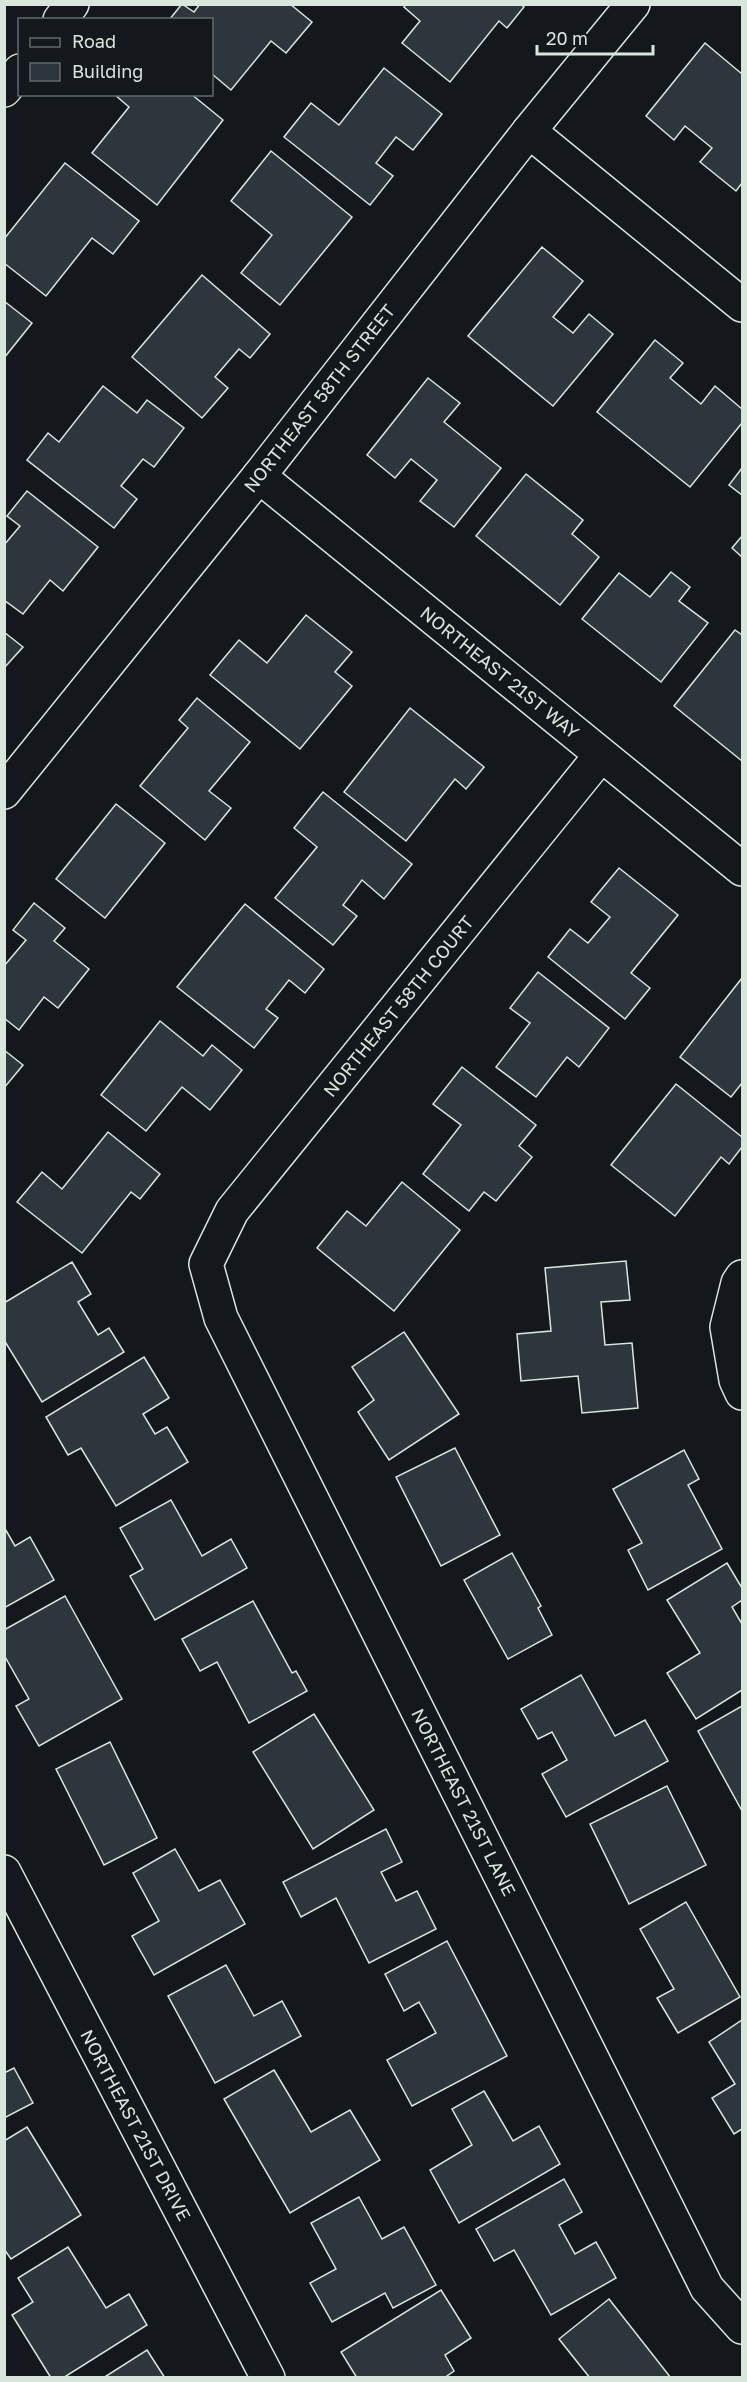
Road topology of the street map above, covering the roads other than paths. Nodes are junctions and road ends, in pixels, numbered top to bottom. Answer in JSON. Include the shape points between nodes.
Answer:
{"nodes":[{"id":1,"x":72,"y":4,"type":"edge"},
{"id":2,"x":633,"y":4,"type":"edge"},
{"id":3,"x":62,"y":18,"type":"edge"},
{"id":4,"x":18,"y":73,"type":"edge"},
{"id":5,"x":4,"y":90,"type":"edge"},
{"id":6,"x":529,"y":131,"type":"junction"},
{"id":7,"x":742,"y":305,"type":"edge"},
{"id":8,"x":259,"y":476,"type":"junction"},
{"id":9,"x":602,"y":755,"type":"junction"},
{"id":10,"x":4,"y":792,"type":"edge"},
{"id":11,"x":742,"y":868,"type":"edge"},
{"id":12,"x":206,"y":1264,"type":"joint"},
{"id":13,"x":742,"y":1277,"type":"edge"},
{"id":14,"x":742,"y":1393,"type":"edge"},
{"id":15,"x":4,"y":1872,"type":"edge"},
{"id":16,"x":742,"y":2327,"type":"edge"},
{"id":17,"x":268,"y":2378,"type":"edge"}],
"edges":[{"from":1,"to":3,"type":"street"},
{"from":2,"to":6,"type":"street","name":"NORTHEAST 58TH STREET"},
{"from":4,"to":5,"type":"street"},
{"from":6,"to":7,"type":"street"},
{"from":6,"to":8,"type":"street","name":"NORTHEAST 58TH STREET"},
{"from":8,"to":9,"type":"street","name":"NORTHEAST 21ST WAY"},
{"from":8,"to":10,"type":"street","name":"NORTHEAST 58TH STREET"},
{"from":9,"to":11,"type":"street","name":"NORTHEAST 21ST WAY"},
{"from":9,"to":12,"type":"street","name":"NORTHEAST 58TH COURT","via":[[232,1211]]},
{"from":12,"to":16,"type":"street","name":"NORTHEAST 21ST LANE","via":[[221,1318],[707,2288]]},
{"from":13,"to":14,"type":"street","via":[[727,1327]]},
{"from":15,"to":17,"type":"street","name":"NORTHEAST 21ST DRIVE"}]}
